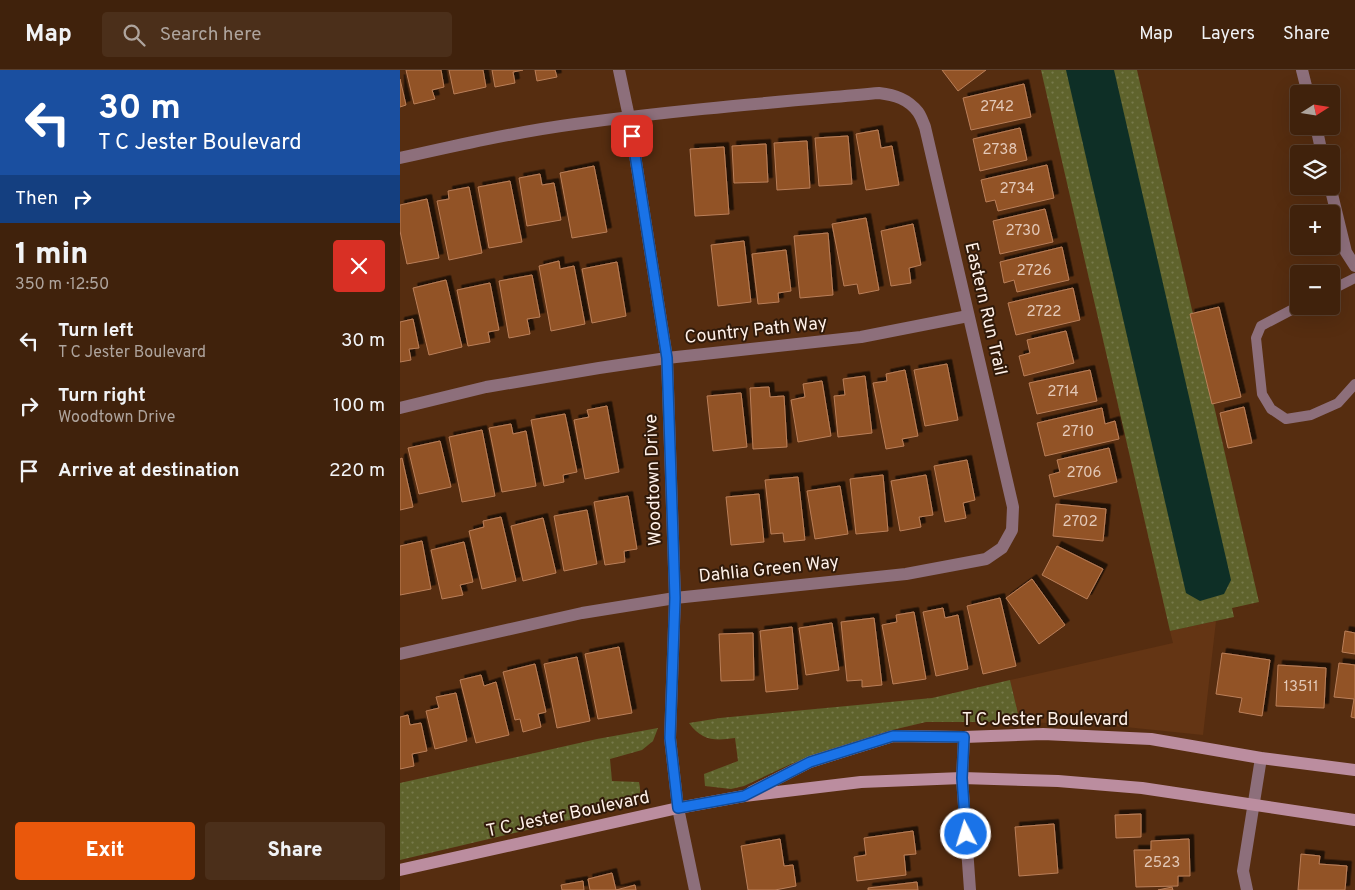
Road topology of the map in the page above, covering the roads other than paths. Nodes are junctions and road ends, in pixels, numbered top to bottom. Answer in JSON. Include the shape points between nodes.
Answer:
{"nodes":[{"id":1,"x":620,"y":70,"type":"edge"},
{"id":2,"x":1302,"y":70,"type":"edge"},
{"id":3,"x":1306,"y":85,"type":"edge"},
{"id":4,"x":629,"y":117,"type":"junction"},
{"id":5,"x":400,"y":158,"type":"edge"},
{"id":6,"x":1332,"y":195,"type":"edge"},
{"id":7,"x":1355,"y":266,"type":"edge"},
{"id":8,"x":1355,"y":278,"type":"edge"},
{"id":9,"x":1340,"y":286,"type":"edge"},
{"id":10,"x":1290,"y":311,"type":"edge"},
{"id":11,"x":968,"y":316,"type":"junction"},
{"id":12,"x":667,"y":358,"type":"junction"},
{"id":13,"x":1355,"y":384,"type":"edge"},
{"id":14,"x":400,"y":408,"type":"edge"},
{"id":15,"x":1012,"y":530,"type":"joint"},
{"id":16,"x":675,"y":598,"type":"junction"},
{"id":17,"x":400,"y":654,"type":"edge"},
{"id":18,"x":964,"y":737,"type":"junction"},
{"id":19,"x":1260,"y":758,"type":"junction"},
{"id":20,"x":1355,"y":770,"type":"edge"},
{"id":21,"x":962,"y":778,"type":"junction"},
{"id":22,"x":744,"y":796,"type":"junction"},
{"id":23,"x":1254,"y":806,"type":"junction"},
{"id":24,"x":678,"y":808,"type":"junction"},
{"id":25,"x":1355,"y":820,"type":"edge"},
{"id":26,"x":400,"y":870,"type":"edge"},
{"id":27,"x":695,"y":890,"type":"edge"},
{"id":28,"x":970,"y":890,"type":"edge"},
{"id":29,"x":1247,"y":890,"type":"edge"}],
"edges":[{"from":1,"to":4,"type":"street","name":"Woodtown Drive"},
{"from":2,"to":3,"type":"street"},
{"from":4,"to":5,"type":"street","via":[[484,139]]},
{"from":4,"to":11,"type":"street","name":"Eastern Run Trail","via":[[879,93],[908,102],[918,112],[925,127]]},
{"from":4,"to":12,"type":"street","name":"Woodtown Drive"},
{"from":6,"to":7,"type":"street","via":[[1346,252]]},
{"from":8,"to":9,"type":"lane"},
{"from":10,"to":13,"type":"lane","via":[[1261,326],[1256,338],[1262,394],[1271,409],[1286,419],[1311,415],[1338,403]]},
{"from":11,"to":12,"type":"street","name":"Country Path Way","via":[[861,337]]},
{"from":11,"to":15,"type":"street","name":"Eastern Run Trail","via":[[1013,507]]},
{"from":12,"to":14,"type":"street","name":"Country Path Way","via":[[486,387]]},
{"from":12,"to":16,"type":"street","name":"Woodtown Drive"},
{"from":15,"to":16,"type":"street","name":"Dahlia Green Way","via":[[1002,548],[986,559],[906,574]]},
{"from":16,"to":17,"type":"street","name":"Dahlia Green Way","via":[[582,613]]},
{"from":16,"to":24,"type":"street","name":"Woodtown Drive","via":[[670,738]]},
{"from":18,"to":19,"type":"street","name":"T C Jester Boulevard","via":[[1044,734],[1150,738]]},
{"from":18,"to":21,"type":"street"},
{"from":18,"to":22,"type":"street","name":"T C Jester Boulevard","via":[[893,736],[810,762]]},
{"from":19,"to":20,"type":"street","name":"T C Jester Boulevard"},
{"from":19,"to":23,"type":"street"},
{"from":21,"to":22,"type":"street","name":"T C Jester Boulevard","via":[[861,782]]},
{"from":21,"to":23,"type":"street","name":"T C Jester Boulevard","via":[[1123,787]]},
{"from":21,"to":28,"type":"street"},
{"from":22,"to":24,"type":"street","name":"T C Jester Boulevard"},
{"from":23,"to":25,"type":"street","name":"T C Jester Boulevard"},
{"from":23,"to":29,"type":"street","via":[[1243,871]]},
{"from":24,"to":26,"type":"street","name":"T C Jester Boulevard"},
{"from":24,"to":27,"type":"street","name":"Woodtown Drive"}]}
